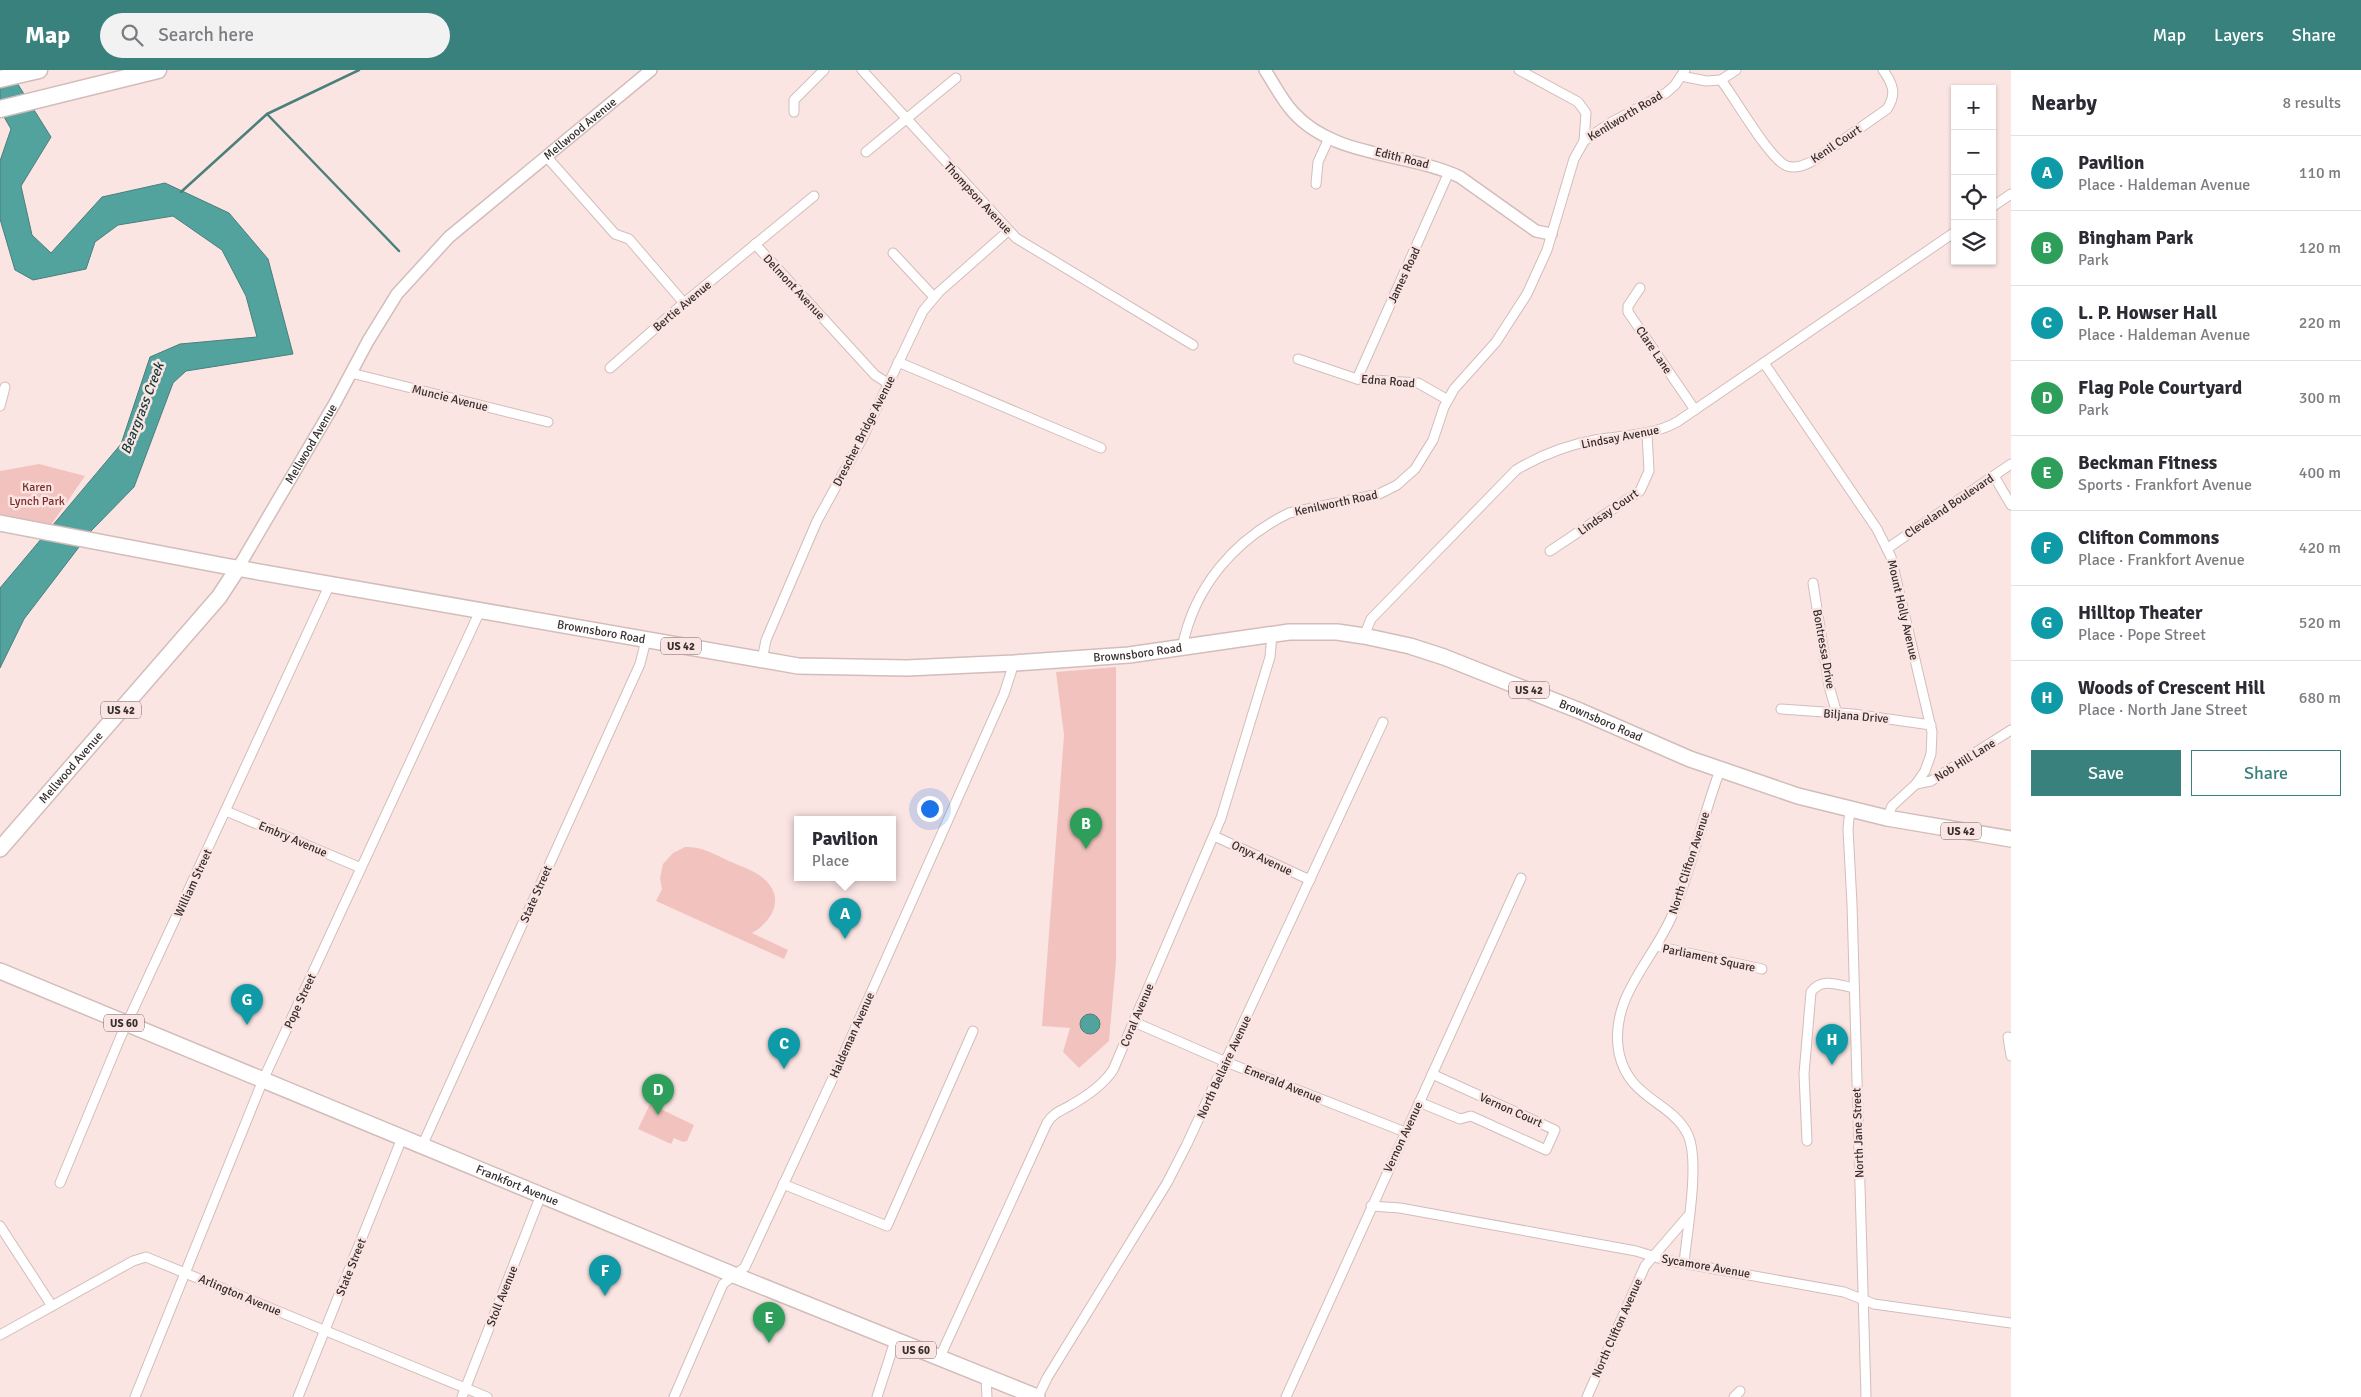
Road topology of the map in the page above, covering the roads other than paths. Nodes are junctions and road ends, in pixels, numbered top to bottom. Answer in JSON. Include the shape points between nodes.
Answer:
{"nodes":[{"id":1,"x":39,"y":70,"type":"edge"},
{"id":2,"x":158,"y":70,"type":"edge"},
{"id":3,"x":651,"y":70,"type":"edge"},
{"id":4,"x":824,"y":70,"type":"edge"},
{"id":5,"x":862,"y":70,"type":"edge"},
{"id":6,"x":1265,"y":70,"type":"edge"},
{"id":7,"x":1519,"y":70,"type":"edge"},
{"id":8,"x":1736,"y":70,"type":"edge"},
{"id":9,"x":1884,"y":70,"type":"edge"},
{"id":10,"x":1683,"y":73,"type":"edge"},
{"id":11,"x":956,"y":78,"type":"dead end"},
{"id":12,"x":0,"y":79,"type":"edge"},
{"id":13,"x":1721,"y":80,"type":"junction"},
{"id":14,"x":0,"y":109,"type":"edge"},
{"id":15,"x":794,"y":112,"type":"dead end"},
{"id":16,"x":906,"y":118,"type":"junction"},
{"id":17,"x":1330,"y":138,"type":"junction"},
{"id":18,"x":1584,"y":141,"type":"junction"},
{"id":19,"x":866,"y":152,"type":"dead end"},
{"id":20,"x":546,"y":156,"type":"junction"},
{"id":21,"x":1449,"y":172,"type":"junction"},
{"id":22,"x":1316,"y":184,"type":"dead end"},
{"id":23,"x":2011,"y":194,"type":"edge"},
{"id":24,"x":814,"y":196,"type":"dead end"},
{"id":25,"x":1996,"y":204,"type":"edge"},
{"id":26,"x":1008,"y":231,"type":"junction"},
{"id":27,"x":1551,"y":234,"type":"junction"},
{"id":28,"x":1951,"y":235,"type":"edge"},
{"id":29,"x":755,"y":244,"type":"junction"},
{"id":30,"x":893,"y":253,"type":"dead end"},
{"id":31,"x":1640,"y":288,"type":"dead end"},
{"id":32,"x":934,"y":297,"type":"junction"},
{"id":33,"x":684,"y":303,"type":"junction"},
{"id":34,"x":1193,"y":345,"type":"dead end"},
{"id":35,"x":1298,"y":359,"type":"dead end"},
{"id":36,"x":898,"y":362,"type":"junction"},
{"id":37,"x":1764,"y":363,"type":"junction"},
{"id":38,"x":610,"y":368,"type":"dead end"},
{"id":39,"x":351,"y":373,"type":"junction"},
{"id":40,"x":1357,"y":378,"type":"junction"},
{"id":41,"x":888,"y":384,"type":"junction"},
{"id":42,"x":5,"y":388,"type":"dead end"},
{"id":43,"x":1448,"y":400,"type":"junction"},
{"id":44,"x":0,"y":406,"type":"edge"},
{"id":45,"x":1695,"y":410,"type":"junction"},
{"id":46,"x":548,"y":422,"type":"dead end"},
{"id":47,"x":1647,"y":433,"type":"junction"},
{"id":48,"x":1101,"y":448,"type":"dead end"},
{"id":49,"x":2011,"y":464,"type":"edge"},
{"id":50,"x":1994,"y":476,"type":"junction"},
{"id":51,"x":2011,"y":505,"type":"edge"},
{"id":52,"x":0,"y":523,"type":"edge"},
{"id":53,"x":1888,"y":548,"type":"junction"},
{"id":54,"x":1550,"y":551,"type":"dead end"},
{"id":55,"x":238,"y":568,"type":"junction"},
{"id":56,"x":1812,"y":583,"type":"dead end"},
{"id":57,"x":330,"y":584,"type":"junction"},
{"id":58,"x":480,"y":611,"type":"junction"},
{"id":59,"x":1272,"y":634,"type":"junction"},
{"id":60,"x":1364,"y":636,"type":"junction"},
{"id":61,"x":646,"y":640,"type":"junction"},
{"id":62,"x":1182,"y":648,"type":"junction"},
{"id":63,"x":762,"y":660,"type":"junction"},
{"id":64,"x":1014,"y":663,"type":"junction"},
{"id":65,"x":1781,"y":709,"type":"dead end"},
{"id":66,"x":1837,"y":714,"type":"junction"},
{"id":67,"x":1383,"y":722,"type":"dead end"},
{"id":68,"x":1930,"y":725,"type":"junction"},
{"id":69,"x":2011,"y":730,"type":"edge"},
{"id":70,"x":1720,"y":770,"type":"junction"},
{"id":71,"x":1916,"y":784,"type":"junction"},
{"id":72,"x":1850,"y":809,"type":"junction"},
{"id":73,"x":226,"y":811,"type":"junction"},
{"id":74,"x":1887,"y":818,"type":"junction"},
{"id":75,"x":1214,"y":836,"type":"junction"},
{"id":76,"x":2011,"y":839,"type":"edge"},
{"id":77,"x":0,"y":849,"type":"edge"},
{"id":78,"x":361,"y":868,"type":"junction"},
{"id":79,"x":1521,"y":878,"type":"dead end"},
{"id":80,"x":1310,"y":880,"type":"junction"},
{"id":81,"x":1656,"y":946,"type":"junction"},
{"id":82,"x":1762,"y":969,"type":"dead end"},
{"id":83,"x":0,"y":971,"type":"edge"},
{"id":84,"x":1854,"y":988,"type":"junction"},
{"id":85,"x":1134,"y":1022,"type":"junction"},
{"id":86,"x":127,"y":1024,"type":"junction"},
{"id":87,"x":973,"y":1031,"type":"dead end"},
{"id":88,"x":2008,"y":1037,"type":"dead end"},
{"id":89,"x":2011,"y":1056,"type":"edge"},
{"id":90,"x":1226,"y":1062,"type":"junction"},
{"id":91,"x":1432,"y":1074,"type":"junction"},
{"id":92,"x":263,"y":1080,"type":"junction"},
{"id":93,"x":1419,"y":1102,"type":"junction"},
{"id":94,"x":1405,"y":1132,"type":"junction"},
{"id":95,"x":402,"y":1138,"type":"junction"},
{"id":96,"x":1807,"y":1141,"type":"dead end"},
{"id":97,"x":422,"y":1146,"type":"junction"},
{"id":98,"x":60,"y":1183,"type":"dead end"},
{"id":99,"x":783,"y":1184,"type":"junction"},
{"id":100,"x":541,"y":1195,"type":"junction"},
{"id":101,"x":1371,"y":1206,"type":"junction"},
{"id":102,"x":1688,"y":1216,"type":"junction"},
{"id":103,"x":0,"y":1226,"type":"edge"},
{"id":104,"x":1653,"y":1256,"type":"junction"},
{"id":105,"x":1684,"y":1263,"type":"junction"},
{"id":106,"x":186,"y":1272,"type":"junction"},
{"id":107,"x":734,"y":1276,"type":"junction"},
{"id":108,"x":1862,"y":1298,"type":"junction"},
{"id":109,"x":52,"y":1306,"type":"junction"},
{"id":110,"x":2011,"y":1323,"type":"edge"},
{"id":111,"x":325,"y":1330,"type":"junction"},
{"id":112,"x":0,"y":1335,"type":"edge"},
{"id":113,"x":895,"y":1341,"type":"junction"},
{"id":114,"x":939,"y":1359,"type":"junction"},
{"id":115,"x":986,"y":1377,"type":"junction"},
{"id":116,"x":465,"y":1388,"type":"junction"},
{"id":117,"x":135,"y":1397,"type":"edge"},
{"id":118,"x":298,"y":1397,"type":"edge"},
{"id":119,"x":462,"y":1397,"type":"edge"},
{"id":120,"x":487,"y":1397,"type":"edge"},
{"id":121,"x":674,"y":1397,"type":"edge"},
{"id":122,"x":877,"y":1397,"type":"edge"},
{"id":123,"x":987,"y":1397,"type":"edge"},
{"id":124,"x":1037,"y":1397,"type":"edge"},
{"id":125,"x":1286,"y":1397,"type":"edge"},
{"id":126,"x":1587,"y":1397,"type":"edge"},
{"id":127,"x":1866,"y":1397,"type":"edge"}],
"edges":[{"from":1,"to":12,"type":"highway"},
{"from":2,"to":14,"type":"highway"},
{"from":3,"to":20,"type":"street","name":"Mellwood Avenue"},
{"from":4,"to":15,"type":"street","via":[[794,100]]},
{"from":5,"to":16,"type":"street","name":"Thompson Avenue"},
{"from":6,"to":17,"type":"street","name":"Edith Road","via":[[1293,112]]},
{"from":7,"to":18,"type":"street","via":[[1578,102],[1586,113]]},
{"from":8,"to":13,"type":"street"},
{"from":9,"to":13,"type":"street","name":"Kenil Court","via":[[1893,92],[1887,109],[1804,166],[1793,167],[1776,159]]},
{"from":10,"to":13,"type":"street","via":[[1706,81]]},
{"from":10,"to":18,"type":"street","name":"Kenilworth Road","via":[[1666,93]]},
{"from":11,"to":16,"type":"street"},
{"from":16,"to":19,"type":"street"},
{"from":16,"to":26,"type":"street","name":"Thompson Avenue"},
{"from":17,"to":21,"type":"street","name":"Edith Road"},
{"from":17,"to":22,"type":"street","via":[[1316,168]]},
{"from":18,"to":27,"type":"street","name":"Kenilworth Road","via":[[1574,159]]},
{"from":20,"to":33,"type":"street","via":[[615,234],[629,239]]},
{"from":20,"to":39,"type":"street","name":"Mellwood Avenue","via":[[429,257],[386,311]]},
{"from":21,"to":27,"type":"street","name":"Edith Road","via":[[1536,231]]},
{"from":21,"to":40,"type":"street","name":"James Road"},
{"from":23,"to":25,"type":"street"},
{"from":24,"to":29,"type":"street","name":"Delmont Avenue"},
{"from":26,"to":32,"type":"street","name":"Drescher Bridge Avenue"},
{"from":26,"to":34,"type":"street","name":"Thompson Avenue"},
{"from":27,"to":43,"type":"street","name":"Kenilworth Road","via":[[1543,260],[1512,319],[1496,342],[1454,388]]},
{"from":28,"to":37,"type":"street","name":"Lindsay Avenue"},
{"from":29,"to":33,"type":"street","name":"Bertie Avenue"},
{"from":29,"to":41,"type":"street","name":"Delmont Avenue","via":[[875,375]]},
{"from":30,"to":32,"type":"street"},
{"from":31,"to":45,"type":"street","name":"Clare Lane","via":[[1628,306],[1628,312]]},
{"from":32,"to":36,"type":"street","name":"Drescher Bridge Avenue","via":[[923,311]]},
{"from":33,"to":38,"type":"street","name":"Bertie Avenue"},
{"from":35,"to":40,"type":"street","name":"Edna Road"},
{"from":36,"to":41,"type":"street","name":"Drescher Bridge Avenue"},
{"from":36,"to":48,"type":"street"},
{"from":37,"to":45,"type":"street","name":"Lindsay Avenue"},
{"from":37,"to":53,"type":"street","name":"Mount Holly Avenue"},
{"from":39,"to":46,"type":"street","name":"Muncie Avenue"},
{"from":39,"to":55,"type":"street","name":"Mellwood Avenue"},
{"from":40,"to":43,"type":"street","name":"Edna Road","via":[[1418,383]]},
{"from":41,"to":63,"type":"street","name":"Drescher Bridge Avenue","via":[[817,521],[766,640]]},
{"from":42,"to":44,"type":"street"},
{"from":43,"to":62,"type":"street","name":"Kenilworth Road","via":[[1424,456],[1397,485],[1379,494],[1289,513],[1241,544],[1211,578],[1188,625]]},
{"from":45,"to":47,"type":"street","name":"Lindsay Avenue","via":[[1670,426]]},
{"from":47,"to":54,"type":"street","name":"Lindsay Court","via":[[1649,471],[1640,490]]},
{"from":47,"to":60,"type":"street","name":"Lindsay Avenue","via":[[1593,440],[1561,449],[1516,470],[1371,619]]},
{"from":49,"to":50,"type":"street","name":"Cleveland Boulevard"},
{"from":50,"to":51,"type":"street"},
{"from":50,"to":53,"type":"street","name":"Cleveland Boulevard"},
{"from":52,"to":55,"type":"main road","number":"US 42"},
{"from":53,"to":68,"type":"street","name":"Mount Holly Avenue"},
{"from":55,"to":57,"type":"main road","name":"Brownsboro Road","number":"US 42"},
{"from":55,"to":77,"type":"main road","name":"Mellwood Avenue","number":"US 42","via":[[219,597]]},
{"from":56,"to":66,"type":"street","name":"Bontressa Drive","via":[[1829,686]]},
{"from":57,"to":58,"type":"main road","name":"Brownsboro Road","number":"US 42"},
{"from":57,"to":73,"type":"street","name":"William Street"},
{"from":58,"to":61,"type":"main road","name":"Brownsboro Road","number":"US 42"},
{"from":58,"to":78,"type":"street","name":"Pope Street"},
{"from":59,"to":60,"type":"main road","name":"Brownsboro Road","number":"US 42","via":[[1309,631]]},
{"from":59,"to":62,"type":"main road","name":"Brownsboro Road","number":"US 42"},
{"from":59,"to":75,"type":"street","name":"Coral Avenue","via":[[1270,657]]},
{"from":60,"to":70,"type":"main road","name":"Brownsboro Road","number":"US 42","via":[[1444,657]]},
{"from":61,"to":63,"type":"main road","name":"Brownsboro Road","number":"US 42"},
{"from":61,"to":97,"type":"street","name":"State Street","via":[[640,664]]},
{"from":62,"to":64,"type":"main road","name":"Brownsboro Road","number":"US 42"},
{"from":63,"to":64,"type":"main road","name":"Brownsboro Road","number":"US 42","via":[[798,666],[869,667]]},
{"from":64,"to":99,"type":"street","name":"Haldeman Avenue","via":[[971,768]]},
{"from":65,"to":66,"type":"street","name":"Biljana Drive"},
{"from":66,"to":68,"type":"street","name":"Biljana Drive"},
{"from":67,"to":80,"type":"street","name":"North Bellaire Avenue"},
{"from":68,"to":71,"type":"street","name":"Mount Holly Avenue","via":[[1930,754],[1925,771]]},
{"from":69,"to":71,"type":"street","name":"Nob Hill Lane","via":[[1931,781]]},
{"from":70,"to":72,"type":"main road","name":"Brownsboro Road","number":"US 42"},
{"from":70,"to":81,"type":"street","name":"North Clifton Avenue","via":[[1674,913]]},
{"from":71,"to":74,"type":"street","name":"Mount Holly Avenue","via":[[1898,800]]},
{"from":72,"to":74,"type":"main road","name":"Brownsboro Road","number":"US 42"},
{"from":72,"to":84,"type":"street","name":"North Jane Street"},
{"from":73,"to":78,"type":"street","name":"Embry Avenue"},
{"from":73,"to":86,"type":"street","name":"William Street"},
{"from":74,"to":76,"type":"main road","name":"Brownsboro Road","number":"US 42"},
{"from":75,"to":80,"type":"street","name":"Onyx Avenue"},
{"from":75,"to":85,"type":"street","name":"Coral Avenue"},
{"from":78,"to":92,"type":"street","name":"Pope Street"},
{"from":79,"to":91,"type":"street","name":"Vernon Avenue"},
{"from":80,"to":90,"type":"street","name":"North Bellaire Avenue"},
{"from":81,"to":82,"type":"street","name":"Parliament Square"},
{"from":81,"to":102,"type":"street","name":"North Clifton Avenue","via":[[1625,1001],[1618,1028],[1618,1046],[1632,1083],[1682,1126],[1691,1142],[1693,1165]]},
{"from":83,"to":86,"type":"main road","name":"Frankfort Avenue","number":"US 60"},
{"from":84,"to":96,"type":"street","via":[[1823,982],[1811,992],[1804,1074]]},
{"from":84,"to":108,"type":"street","name":"North Jane Street","via":[[1864,1278]]},
{"from":85,"to":90,"type":"street","name":"Emerald Avenue"},
{"from":85,"to":114,"type":"street","name":"Coral Avenue","via":[[1109,1077],[1097,1088],[1051,1111]]},
{"from":86,"to":92,"type":"main road","name":"Frankfort Avenue","number":"US 60"},
{"from":86,"to":98,"type":"street","name":"William Street"},
{"from":87,"to":99,"type":"street","via":[[887,1226]]},
{"from":88,"to":89,"type":"street"},
{"from":90,"to":94,"type":"street","name":"Emerald Avenue"},
{"from":90,"to":124,"type":"street","name":"North Bellaire Avenue","via":[[1167,1183]]},
{"from":91,"to":93,"type":"street","name":"Vernon Avenue"},
{"from":91,"to":93,"type":"street","name":"Vernon Court","via":[[1555,1130],[1546,1150],[1471,1116],[1460,1119]]},
{"from":92,"to":95,"type":"main road","name":"Frankfort Avenue","number":"US 60"},
{"from":92,"to":106,"type":"street","name":"Pope Street"},
{"from":93,"to":94,"type":"street","name":"Vernon Avenue"},
{"from":94,"to":101,"type":"street","name":"Vernon Avenue"},
{"from":95,"to":97,"type":"main road","name":"Frankfort Avenue","number":"US 60"},
{"from":95,"to":111,"type":"street","name":"State Street"},
{"from":97,"to":100,"type":"main road","name":"Frankfort Avenue","number":"US 60"},
{"from":99,"to":107,"type":"street","name":"Haldeman Avenue","via":[[745,1266]]},
{"from":100,"to":107,"type":"main road","name":"Frankfort Avenue","number":"US 60"},
{"from":100,"to":116,"type":"street","name":"Stoll Avenue"},
{"from":101,"to":104,"type":"street","name":"Sycamore Avenue","via":[[1409,1210]]},
{"from":101,"to":125,"type":"street","name":"Vernon Avenue"},
{"from":102,"to":104,"type":"street","name":"North Clifton Avenue"},
{"from":102,"to":105,"type":"street","name":"North Clifton Avenue"},
{"from":103,"to":109,"type":"street"},
{"from":104,"to":105,"type":"street","name":"Sycamore Avenue"},
{"from":104,"to":126,"type":"street","name":"North Clifton Avenue","via":[[1645,1266]]},
{"from":105,"to":108,"type":"street","name":"Sycamore Avenue"},
{"from":106,"to":109,"type":"street","name":"Arlington Avenue","via":[[141,1257]]},
{"from":106,"to":111,"type":"street","name":"Arlington Avenue"},
{"from":106,"to":117,"type":"street","name":"Pope Street"},
{"from":107,"to":113,"type":"main road","name":"Frankfort Avenue","number":"US 60"},
{"from":107,"to":121,"type":"street","name":"Haldeman Avenue","via":[[723,1284]]},
{"from":108,"to":110,"type":"street","name":"Sycamore Avenue","via":[[1874,1304]]},
{"from":108,"to":127,"type":"street","name":"North Jane Street"},
{"from":109,"to":112,"type":"street","name":"Arlington Avenue"},
{"from":111,"to":116,"type":"street","name":"Arlington Avenue"},
{"from":111,"to":118,"type":"street","name":"State Street"},
{"from":113,"to":114,"type":"main road","name":"Frankfort Avenue","number":"US 60"},
{"from":113,"to":122,"type":"street"},
{"from":114,"to":115,"type":"main road","name":"Frankfort Avenue","number":"US 60"},
{"from":115,"to":123,"type":"street"},
{"from":115,"to":124,"type":"main road","name":"Frankfort Avenue","number":"US 60"},
{"from":116,"to":119,"type":"street","name":"Stoll Avenue"},
{"from":116,"to":120,"type":"street","name":"Arlington Avenue"}]}
